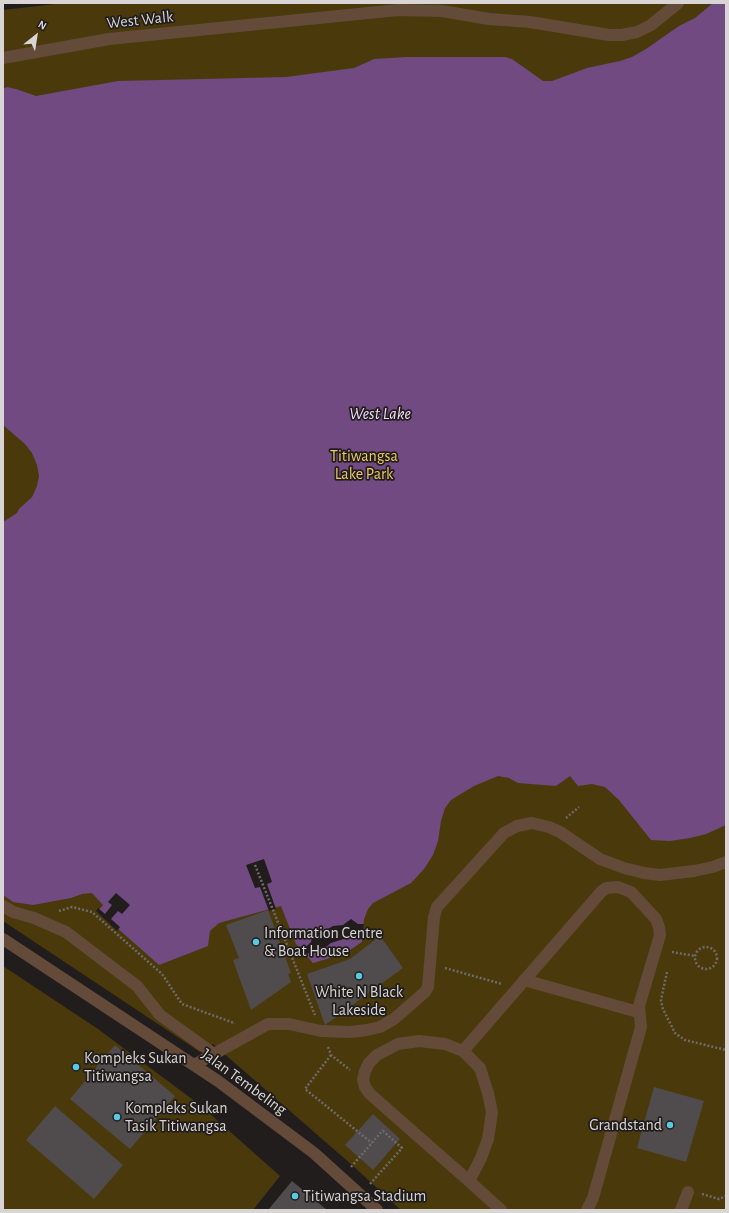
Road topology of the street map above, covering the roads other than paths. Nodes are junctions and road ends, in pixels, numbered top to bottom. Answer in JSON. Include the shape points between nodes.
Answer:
{"nodes":[{"id":1,"x":678,"y":3,"type":"edge"},
{"id":2,"x":3,"y":58,"type":"edge"},
{"id":3,"x":726,"y":862,"type":"edge"},
{"id":4,"x":3,"y":906,"type":"edge"},
{"id":5,"x":3,"y":939,"type":"edge"},
{"id":6,"x":520,"y":984,"type":"junction"},
{"id":7,"x":638,"y":1012,"type":"junction"},
{"id":8,"x":463,"y":1051,"type":"junction"},
{"id":9,"x":214,"y":1054,"type":"junction"},
{"id":10,"x":194,"y":1065,"type":"junction"},
{"id":11,"x":469,"y":1182,"type":"junction"},
{"id":12,"x":692,"y":1192,"type":"road end"},
{"id":13,"x":377,"y":1210,"type":"edge"},
{"id":14,"x":501,"y":1210,"type":"edge"},
{"id":15,"x":587,"y":1210,"type":"edge"},
{"id":16,"x":681,"y":1210,"type":"edge"}],
"edges":[{"from":1,"to":2,"type":"street","name":"West Walk","via":[[651,25],[638,32],[622,35],[442,11],[398,10],[109,39]]},
{"from":3,"to":9,"type":"street","via":[[713,868],[694,871],[660,875],[644,873],[600,859],[549,827],[532,823],[517,826],[504,833],[437,907],[428,987],[394,1019],[380,1027],[350,1032],[321,1031],[289,1024],[268,1024]]},
{"from":4,"to":9,"type":"street","via":[[66,932],[137,986],[160,1016]]},
{"from":5,"to":10,"type":"street","name":"Jalan Tembeling"},
{"from":6,"to":7,"type":"street"},
{"from":6,"to":7,"type":"street","via":[[601,892],[611,886],[624,888],[656,919],[660,935]]},
{"from":6,"to":8,"type":"street"},
{"from":7,"to":15,"type":"street","via":[[641,1027],[594,1198]]},
{"from":8,"to":11,"type":"street","via":[[480,1068],[492,1112],[488,1139]]},
{"from":8,"to":11,"type":"street","via":[[445,1044],[419,1041],[398,1044],[369,1063],[363,1080],[370,1094]]},
{"from":9,"to":10,"type":"street"},
{"from":10,"to":13,"type":"street","name":"Jalan Tembeling","via":[[314,1153]]},
{"from":11,"to":14,"type":"street"},
{"from":12,"to":16,"type":"street"}]}
